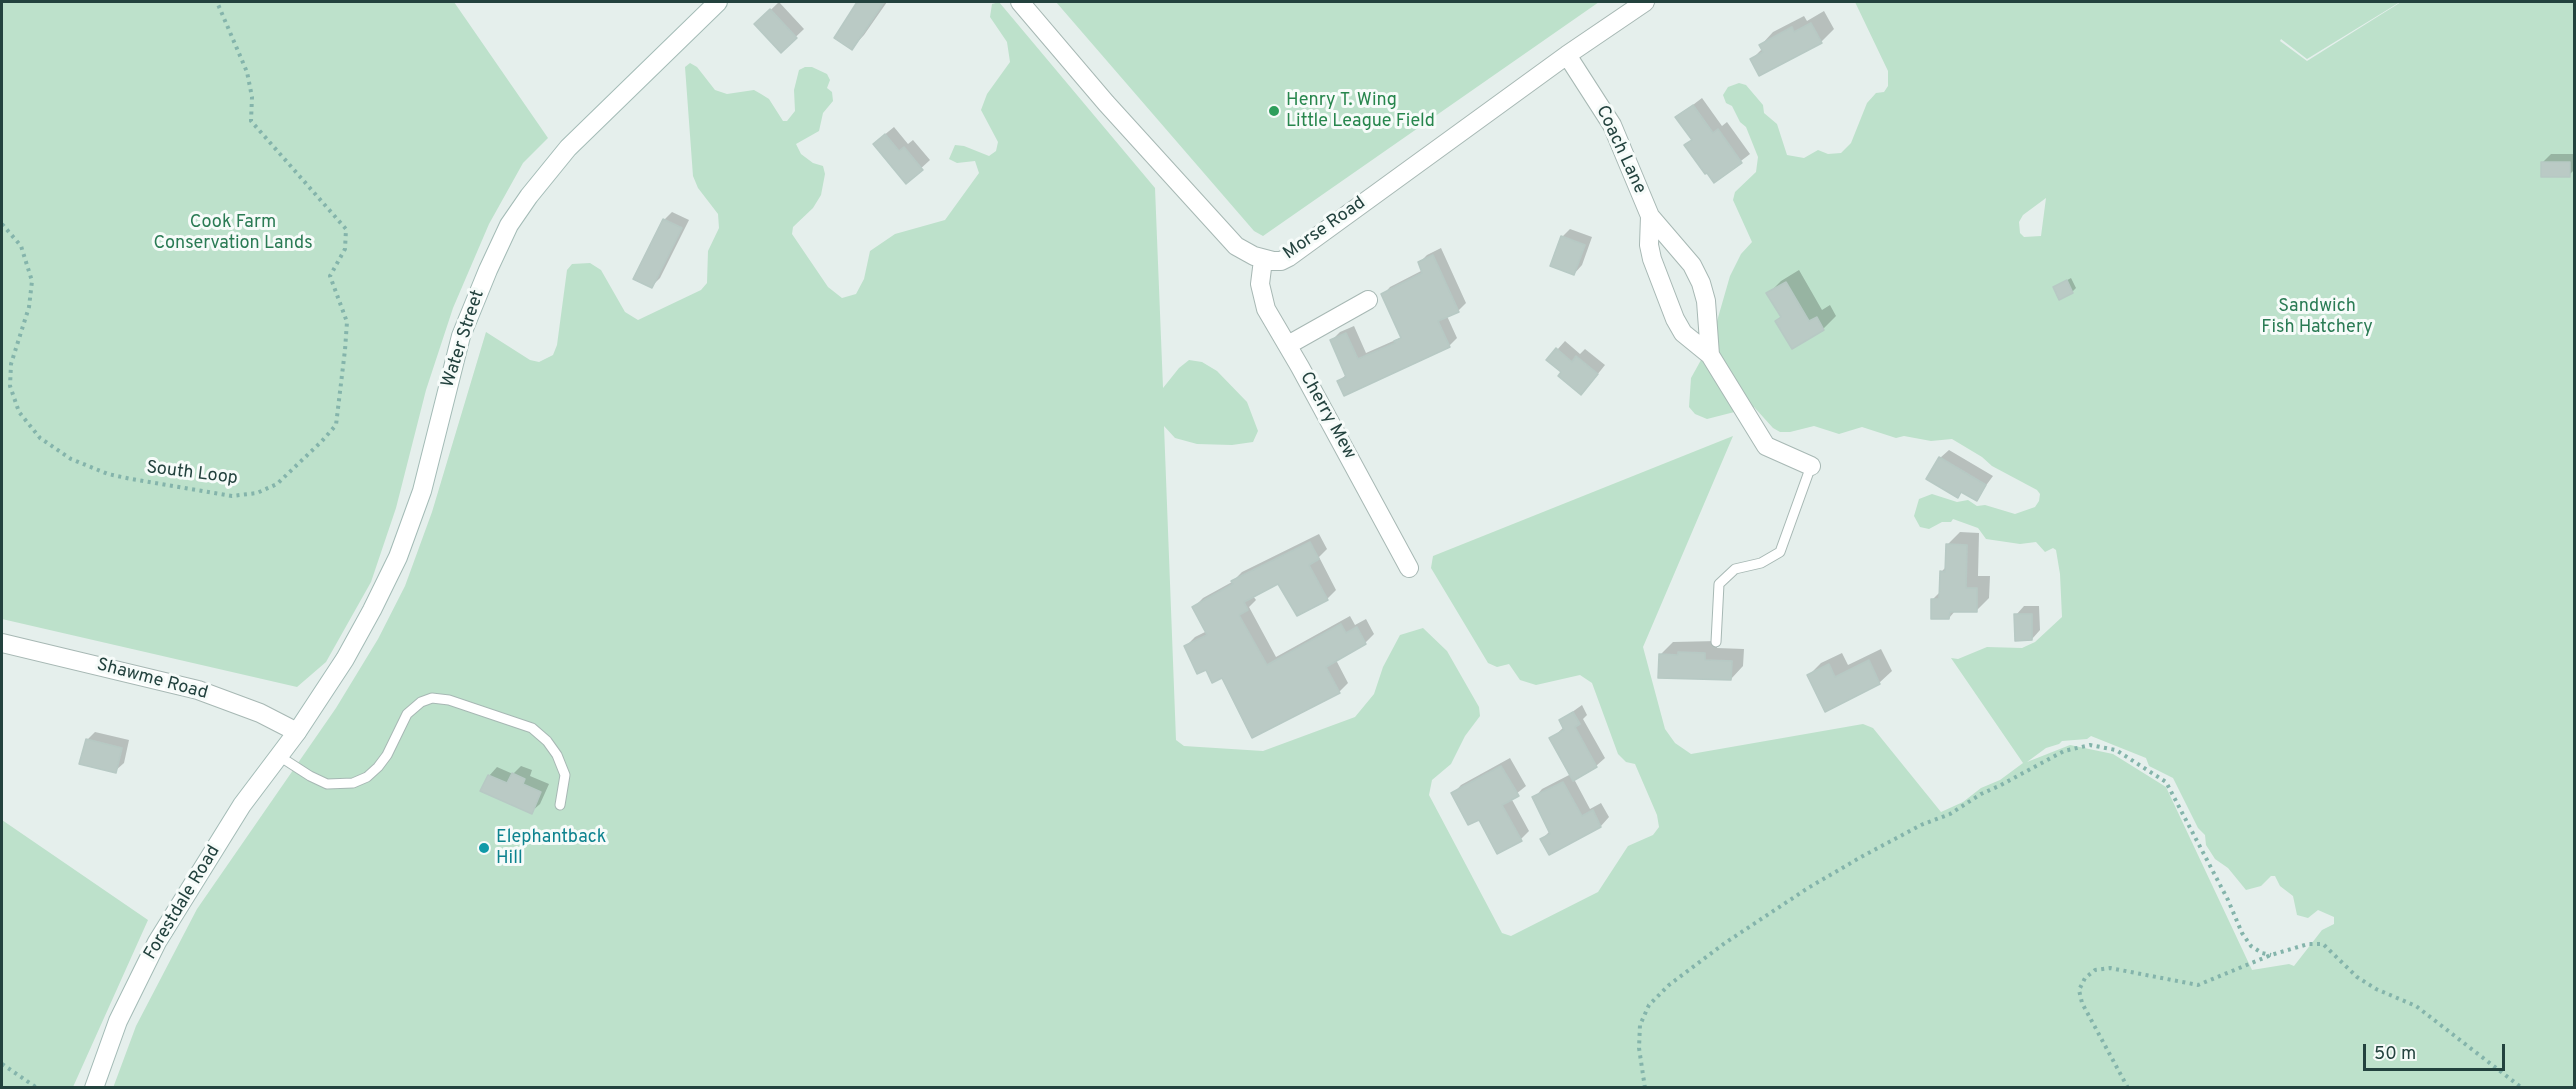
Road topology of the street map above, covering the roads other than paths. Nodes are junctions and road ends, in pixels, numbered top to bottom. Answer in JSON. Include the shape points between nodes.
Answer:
{"nodes":[{"id":1,"x":718,"y":2,"type":"edge"},
{"id":2,"x":1020,"y":2,"type":"edge"},
{"id":3,"x":1645,"y":2,"type":"edge"},
{"id":4,"x":1567,"y":55,"type":"junction"},
{"id":5,"x":1650,"y":216,"type":"junction"},
{"id":6,"x":1263,"y":260,"type":"junction"},
{"id":7,"x":1368,"y":300,"type":"dead end"},
{"id":8,"x":1288,"y":345,"type":"junction"},
{"id":9,"x":1710,"y":355,"type":"junction"},
{"id":10,"x":1811,"y":466,"type":"joint"},
{"id":11,"x":1409,"y":568,"type":"dead end"},
{"id":12,"x":1716,"y":642,"type":"dead end"},
{"id":13,"x":2,"y":643,"type":"edge"},
{"id":14,"x":297,"y":732,"type":"junction"},
{"id":15,"x":279,"y":756,"type":"junction"},
{"id":16,"x":560,"y":805,"type":"dead end"},
{"id":17,"x":94,"y":1088,"type":"edge"}],
"edges":[{"from":1,"to":14,"type":"street","name":"Water Street","via":[[568,148],[509,225],[461,336],[422,491],[398,557],[345,659]]},
{"from":2,"to":6,"type":"street","name":"Morse Road","via":[[1236,246]]},
{"from":3,"to":4,"type":"street","name":"Morse Road"},
{"from":4,"to":5,"type":"street","name":"Coach Lane","via":[[1612,125]]},
{"from":4,"to":6,"type":"street","name":"Morse Road","via":[[1289,257],[1281,261]]},
{"from":5,"to":9,"type":"street","name":"Coach Lane","via":[[1692,265],[1701,282]]},
{"from":5,"to":9,"type":"street","name":"Coach Lane","via":[[1652,259],[1675,319],[1683,333]]},
{"from":6,"to":8,"type":"street","name":"Cherry Mew","via":[[1260,284],[1264,300]]},
{"from":7,"to":8,"type":"street"},
{"from":8,"to":11,"type":"street","name":"Cherry Mew"},
{"from":9,"to":10,"type":"street","name":"Coach Lane","via":[[1766,446]]},
{"from":10,"to":12,"type":"lane","via":[[1780,552],[1761,563],[1735,569],[1719,584]]},
{"from":13,"to":14,"type":"street","name":"Shawme Road","via":[[198,690],[260,712]]},
{"from":14,"to":15,"type":"street","name":"Forestdale Road"},
{"from":15,"to":16,"type":"lane","via":[[327,784],[353,783],[378,767],[407,714],[432,698],[449,700],[532,728],[547,741],[565,775]]},
{"from":15,"to":17,"type":"street","name":"Forestdale Road","via":[[242,805],[157,942],[118,1021]]}]}
